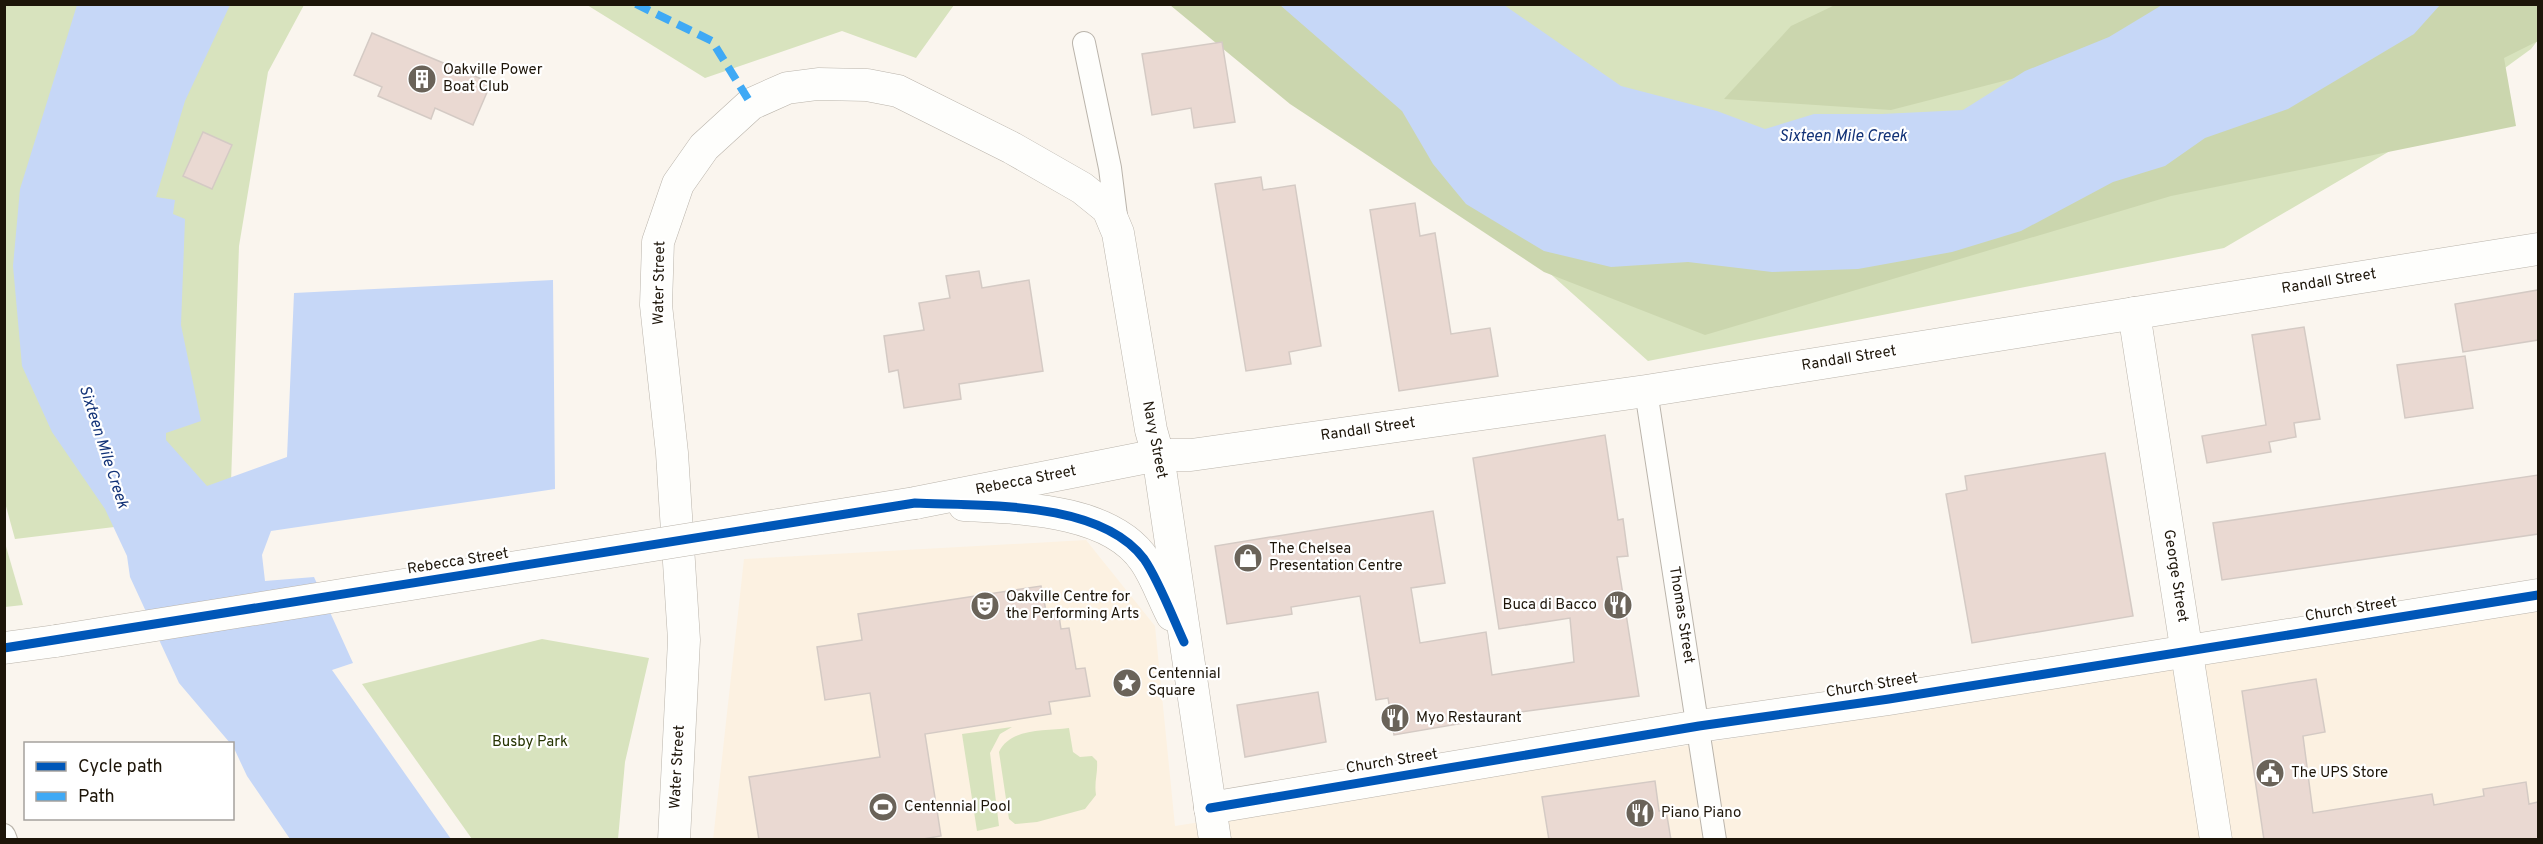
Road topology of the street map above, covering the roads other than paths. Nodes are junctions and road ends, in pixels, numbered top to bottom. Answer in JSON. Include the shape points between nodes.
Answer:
{"nodes":[{"id":1,"x":1084,"y":43,"type":"dead end"},
{"id":2,"x":1118,"y":233,"type":"junction"},
{"id":3,"x":2538,"y":249,"type":"edge"},
{"id":4,"x":2134,"y":313,"type":"junction"},
{"id":5,"x":1646,"y":391,"type":"junction"},
{"id":6,"x":1158,"y":455,"type":"junction"},
{"id":7,"x":915,"y":504,"type":"junction"},
{"id":8,"x":2538,"y":595,"type":"edge"},
{"id":9,"x":1184,"y":642,"type":"junction"},
{"id":10,"x":4,"y":648,"type":"edge"},
{"id":11,"x":2186,"y":651,"type":"junction"},
{"id":12,"x":1699,"y":726,"type":"junction"},
{"id":13,"x":1210,"y":808,"type":"junction"},
{"id":14,"x":4,"y":835,"type":"edge"},
{"id":15,"x":6,"y":840,"type":"edge"},
{"id":16,"x":674,"y":840,"type":"edge"},
{"id":17,"x":1215,"y":840,"type":"edge"},
{"id":18,"x":1715,"y":840,"type":"edge"},
{"id":19,"x":2216,"y":840,"type":"edge"}],
"edges":[{"from":1,"to":2,"type":"street","name":"Navy Street","via":[[1110,168]]},
{"from":2,"to":6,"type":"street","name":"Navy Street"},
{"from":2,"to":16,"type":"street","name":"Water Street","via":[[1108,209],[1082,188],[898,91],[867,85],[787,88],[751,104],[704,147],[678,184],[658,242],[656,305],[672,453],[684,640]]},
{"from":3,"to":4,"type":"street","name":"Randall Street"},
{"from":4,"to":5,"type":"street","name":"Randall Street"},
{"from":4,"to":11,"type":"street","name":"George Street"},
{"from":5,"to":6,"type":"street","name":"Randall Street","via":[[1191,454]]},
{"from":5,"to":12,"type":"street","name":"Thomas Street"},
{"from":6,"to":7,"type":"street","name":"Rebecca Street"},
{"from":6,"to":9,"type":"street","name":"Navy Street"},
{"from":7,"to":9,"type":"street","via":[[1056,512],[1126,540],[1144,560]]},
{"from":7,"to":10,"type":"street","name":"Rebecca Street","bridge":true},
{"from":8,"to":11,"type":"street","name":"Church Street"},
{"from":9,"to":13,"type":"street","name":"Navy Street"},
{"from":11,"to":12,"type":"street","name":"Church Street"},
{"from":11,"to":19,"type":"street","name":"George Street"},
{"from":12,"to":13,"type":"street","name":"Church Street"},
{"from":12,"to":18,"type":"street","name":"Thomas Street"},
{"from":13,"to":17,"type":"street","name":"Navy Street"},
{"from":14,"to":15,"type":"street"}]}
